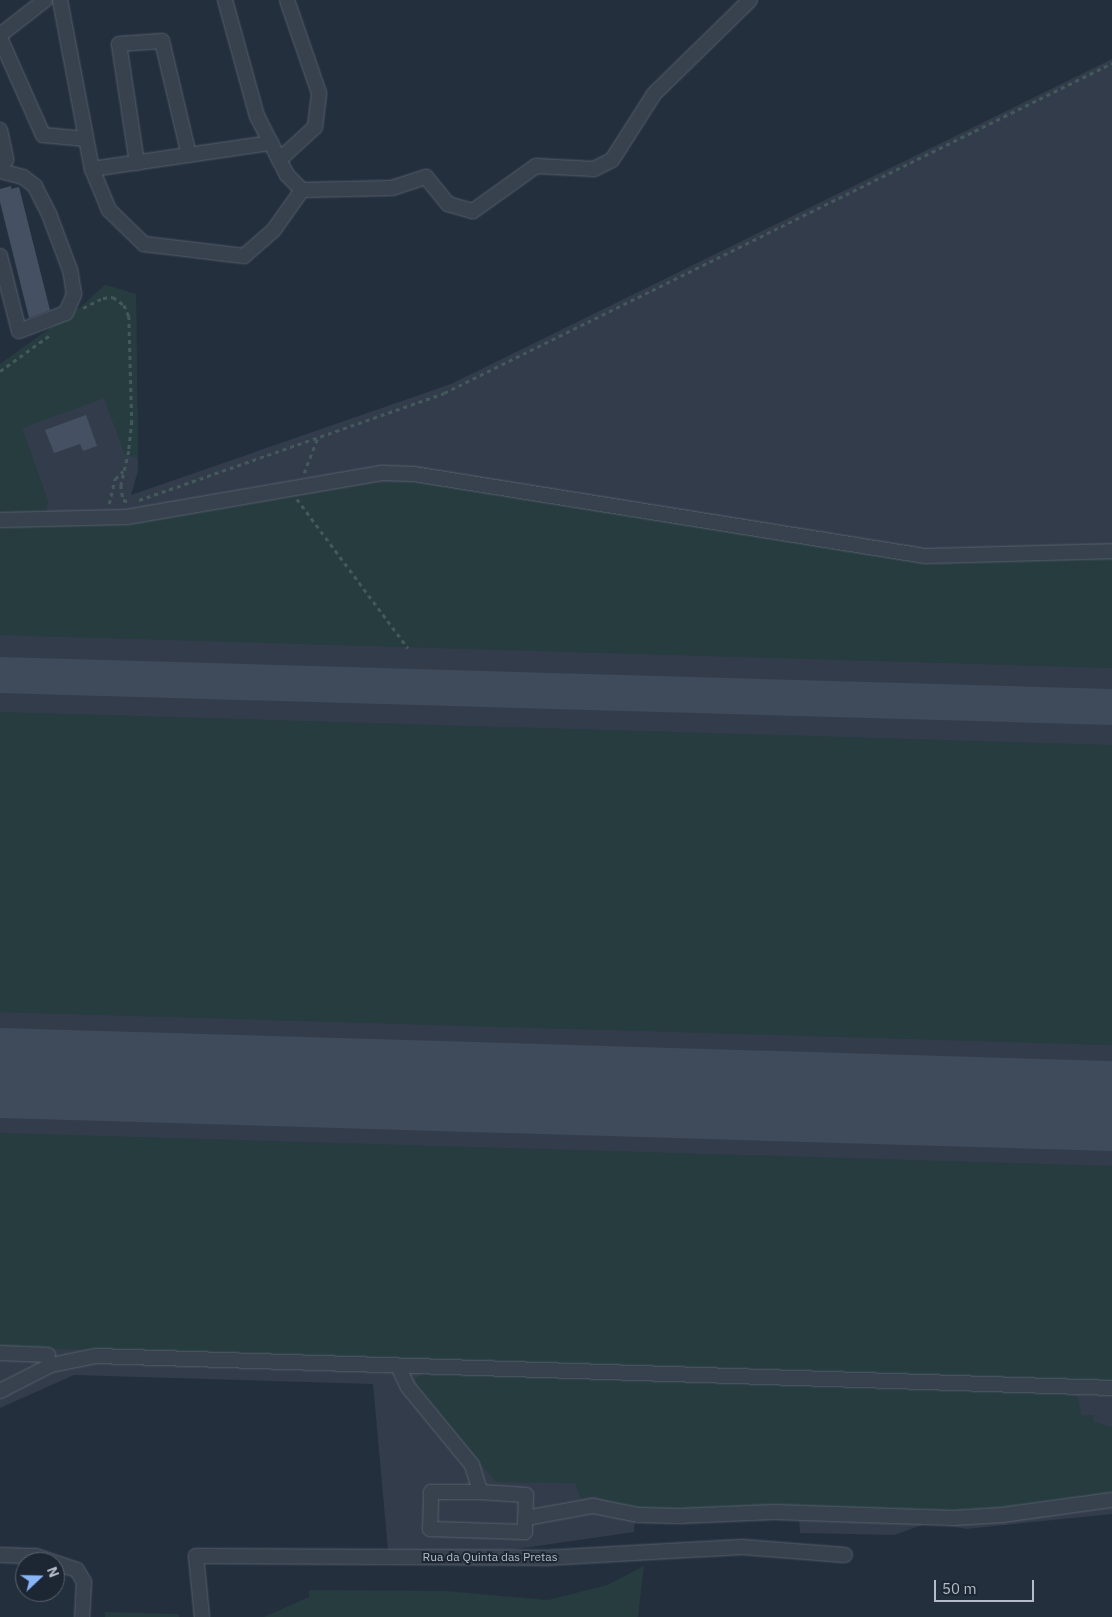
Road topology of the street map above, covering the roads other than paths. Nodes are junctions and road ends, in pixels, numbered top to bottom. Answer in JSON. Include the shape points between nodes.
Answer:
{"nodes":[{"id":1,"x":45,"y":0,"type":"edge"},
{"id":2,"x":60,"y":0,"type":"edge"},
{"id":3,"x":225,"y":0,"type":"edge"},
{"id":4,"x":287,"y":0,"type":"edge"},
{"id":5,"x":750,"y":0,"type":"edge"},
{"id":6,"x":0,"y":37,"type":"edge"},
{"id":7,"x":0,"y":130,"type":"edge"},
{"id":8,"x":86,"y":139,"type":"junction"},
{"id":9,"x":271,"y":144,"type":"junction"},
{"id":10,"x":189,"y":155,"type":"junction"},
{"id":11,"x":279,"y":160,"type":"junction"},
{"id":12,"x":137,"y":163,"type":"junction"},
{"id":13,"x":92,"y":169,"type":"junction"},
{"id":14,"x":0,"y":171,"type":"edge"},
{"id":15,"x":302,"y":190,"type":"junction"},
{"id":16,"x":0,"y":256,"type":"edge"},
{"id":17,"x":0,"y":520,"type":"edge"},
{"id":18,"x":1112,"y":551,"type":"edge"},
{"id":19,"x":0,"y":1354,"type":"edge"},
{"id":20,"x":48,"y":1355,"type":"dead end"},
{"id":21,"x":399,"y":1368,"type":"junction"},
{"id":22,"x":1112,"y":1388,"type":"edge"},
{"id":23,"x":0,"y":1391,"type":"edge"},
{"id":24,"x":480,"y":1492,"type":"junction"},
{"id":25,"x":1112,"y":1500,"type":"edge"},
{"id":26,"x":526,"y":1518,"type":"junction"},
{"id":27,"x":0,"y":1555,"type":"edge"},
{"id":28,"x":844,"y":1555,"type":"dead end"},
{"id":29,"x":82,"y":1617,"type":"edge"},
{"id":30,"x":202,"y":1617,"type":"edge"}],
"edges":[{"from":1,"to":6,"type":"street"},
{"from":2,"to":8,"type":"street"},
{"from":3,"to":9,"type":"street","via":[[256,116]]},
{"from":4,"to":11,"type":"street","via":[[319,93],[315,127]]},
{"from":5,"to":15,"type":"street","via":[[654,94],[612,160],[594,169],[536,166],[473,211],[448,204],[426,177],[392,188]]},
{"from":6,"to":8,"type":"street","via":[[42,135]]},
{"from":7,"to":14,"type":"street","via":[[6,159]]},
{"from":8,"to":13,"type":"street"},
{"from":9,"to":10,"type":"street"},
{"from":9,"to":11,"type":"street"},
{"from":10,"to":12,"type":"street"},
{"from":10,"to":12,"type":"street","via":[[162,41],[119,44]]},
{"from":11,"to":15,"type":"street","via":[[286,175]]},
{"from":12,"to":13,"type":"street"},
{"from":13,"to":15,"type":"street","via":[[109,210],[144,244],[244,256],[273,231]]},
{"from":14,"to":16,"type":"street","via":[[23,177],[34,186],[53,223],[74,294],[66,313],[19,331]]},
{"from":17,"to":18,"type":"street","via":[[127,517],[383,473],[414,474],[924,556]]},
{"from":19,"to":20,"type":"street"},
{"from":21,"to":22,"type":"street"},
{"from":21,"to":23,"type":"street","via":[[96,1356],[51,1366]]},
{"from":21,"to":24,"type":"street","via":[[408,1387],[472,1465]]},
{"from":24,"to":26,"type":"street","via":[[526,1495]]},
{"from":24,"to":26,"type":"street","via":[[430,1492],[430,1529],[526,1532]]},
{"from":25,"to":26,"type":"street","via":[[1002,1515],[953,1518],[774,1512],[659,1516],[593,1506]]},
{"from":27,"to":29,"type":"street","via":[[36,1556],[77,1570],[84,1582]]},
{"from":28,"to":30,"type":"street","name":"Rua da Quinta das Pretas","via":[[742,1547],[544,1558],[196,1556]]}]}
